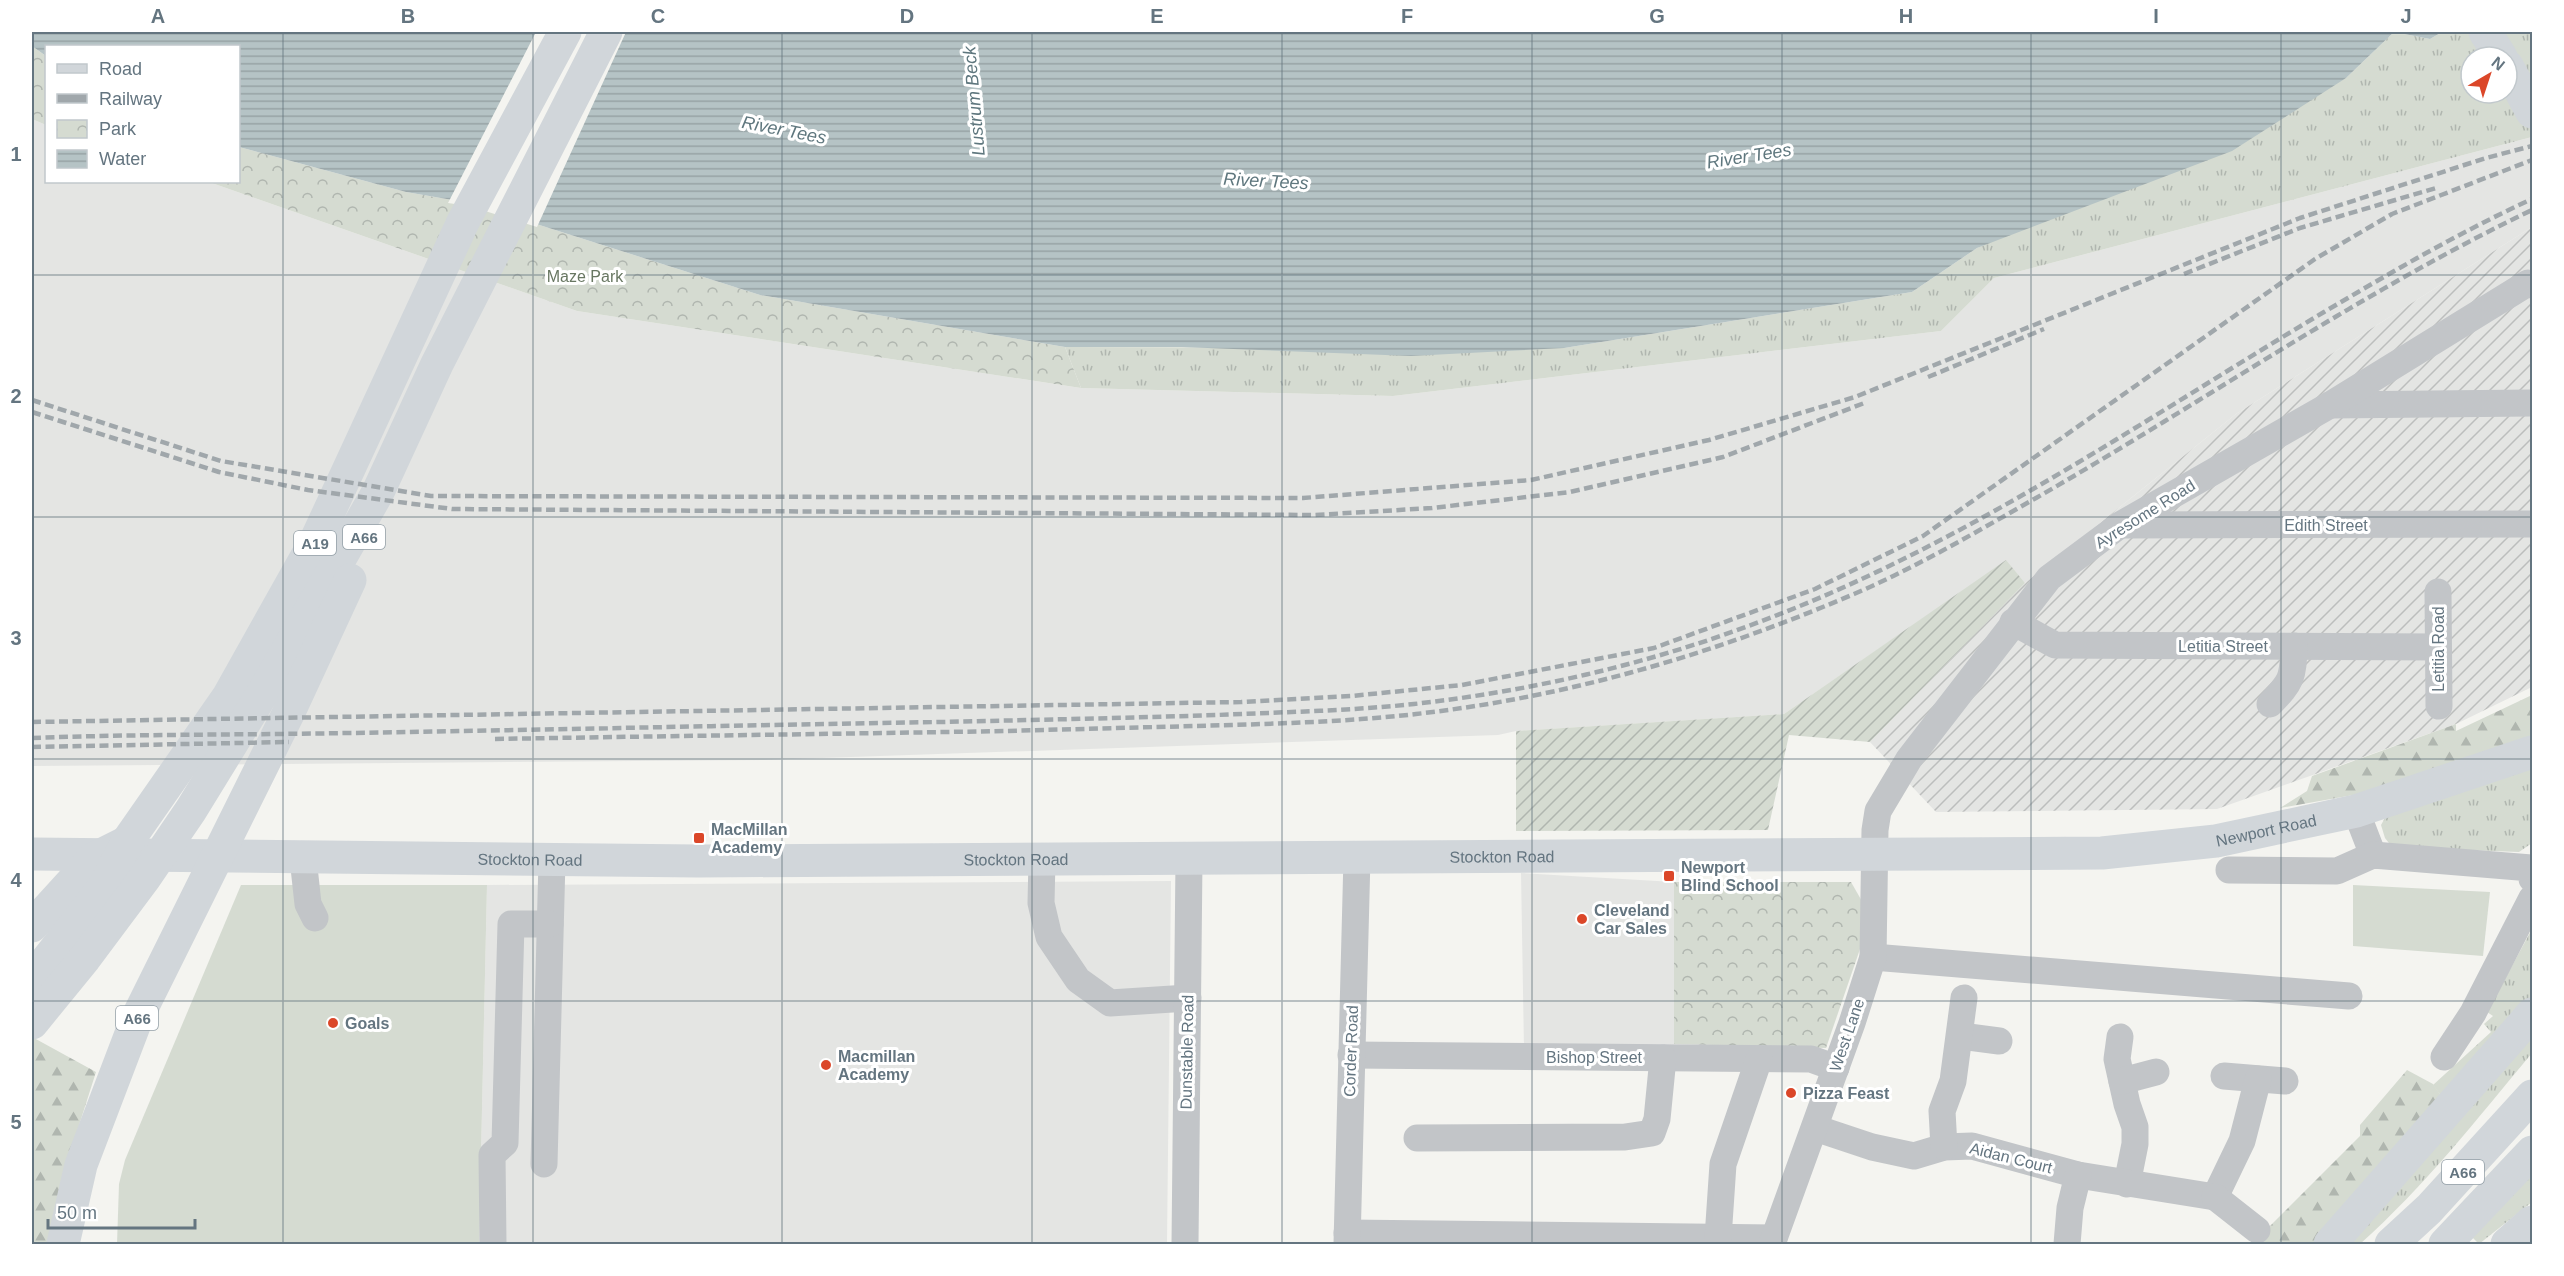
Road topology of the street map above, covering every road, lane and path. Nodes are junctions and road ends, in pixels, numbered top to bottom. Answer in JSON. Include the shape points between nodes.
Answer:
{"nodes":[{"id":1,"x":565,"y":32,"type":"edge"},
{"id":2,"x":606,"y":32,"type":"edge"},
{"id":3,"x":2485,"y":32,"type":"edge"},
{"id":4,"x":2493,"y":45,"type":"edge"},
{"id":5,"x":2519,"y":88,"type":"edge"},
{"id":6,"x":2532,"y":112,"type":"edge"},
{"id":7,"x":2530,"y":284,"type":"edge"},
{"id":8,"x":2532,"y":403,"type":"edge"},
{"id":9,"x":2330,"y":405,"type":"junction"},
{"id":10,"x":378,"y":492,"type":"junction"},
{"id":11,"x":2532,"y":524,"type":"edge"},
{"id":12,"x":2120,"y":525,"type":"junction"},
{"id":13,"x":2438,"y":592,"type":"dead end"},
{"id":14,"x":2013,"y":622,"type":"junction"},
{"id":15,"x":2294,"y":646,"type":"junction"},
{"id":16,"x":2438,"y":647,"type":"junction"},
{"id":17,"x":2270,"y":704,"type":"dead end"},
{"id":18,"x":2439,"y":705,"type":"dead end"},
{"id":19,"x":2530,"y":752,"type":"edge"},
{"id":20,"x":2356,"y":811,"type":"junction"},
{"id":21,"x":127,"y":842,"type":"junction"},
{"id":22,"x":32,"y":854,"type":"edge"},
{"id":23,"x":1876,"y":854,"type":"junction"},
{"id":24,"x":2000,"y":855,"type":"joint"},
{"id":25,"x":2373,"y":855,"type":"junction"},
{"id":26,"x":1357,"y":857,"type":"junction"},
{"id":27,"x":303,"y":858,"type":"junction"},
{"id":28,"x":552,"y":860,"type":"junction"},
{"id":29,"x":1042,"y":860,"type":"junction"},
{"id":30,"x":1189,"y":860,"type":"junction"},
{"id":31,"x":2229,"y":870,"type":"dead end"},
{"id":32,"x":2532,"y":874,"type":"edge"},
{"id":33,"x":2532,"y":898,"type":"edge"},
{"id":34,"x":315,"y":918,"type":"dead end"},
{"id":35,"x":550,"y":924,"type":"junction"},
{"id":36,"x":32,"y":926,"type":"edge"},
{"id":37,"x":1873,"y":957,"type":"junction"},
{"id":38,"x":32,"y":979,"type":"edge"},
{"id":39,"x":2349,"y":996,"type":"dead end"},
{"id":40,"x":1188,"y":998,"type":"junction"},
{"id":41,"x":1964,"y":998,"type":"dead end"},
{"id":42,"x":2532,"y":1014,"type":"edge"},
{"id":43,"x":32,"y":1023,"type":"edge"},
{"id":44,"x":1960,"y":1036,"type":"junction"},
{"id":45,"x":2120,"y":1037,"type":"dead end"},
{"id":46,"x":1999,"y":1041,"type":"dead end"},
{"id":47,"x":1351,"y":1055,"type":"junction"},
{"id":48,"x":1663,"y":1058,"type":"junction"},
{"id":49,"x":2444,"y":1058,"type":"dead end"},
{"id":50,"x":1759,"y":1059,"type":"junction"},
{"id":51,"x":1836,"y":1068,"type":"junction"},
{"id":52,"x":2156,"y":1072,"type":"dead end"},
{"id":53,"x":2224,"y":1076,"type":"dead end"},
{"id":54,"x":2258,"y":1079,"type":"junction"},
{"id":55,"x":2284,"y":1081,"type":"dead end"},
{"id":56,"x":2122,"y":1082,"type":"junction"},
{"id":57,"x":2532,"y":1096,"type":"edge"},
{"id":58,"x":1815,"y":1128,"type":"junction"},
{"id":59,"x":1417,"y":1138,"type":"dead end"},
{"id":60,"x":1944,"y":1147,"type":"junction"},
{"id":61,"x":2532,"y":1152,"type":"edge"},
{"id":62,"x":544,"y":1164,"type":"dead end"},
{"id":63,"x":2078,"y":1175,"type":"junction"},
{"id":64,"x":2127,"y":1184,"type":"junction"},
{"id":65,"x":2215,"y":1197,"type":"junction"},
{"id":66,"x":2532,"y":1222,"type":"edge"},
{"id":67,"x":2257,"y":1230,"type":"dead end"},
{"id":68,"x":1718,"y":1238,"type":"junction"},
{"id":69,"x":1347,"y":1239,"type":"edge"},
{"id":70,"x":1773,"y":1241,"type":"edge"},
{"id":71,"x":63,"y":1245,"type":"edge"},
{"id":72,"x":493,"y":1245,"type":"edge"},
{"id":73,"x":1185,"y":1245,"type":"edge"},
{"id":74,"x":2067,"y":1245,"type":"edge"},
{"id":75,"x":2330,"y":1245,"type":"edge"},
{"id":76,"x":2391,"y":1245,"type":"edge"},
{"id":77,"x":2445,"y":1245,"type":"edge"},
{"id":78,"x":2507,"y":1245,"type":"edge"}],
"edges":[{"from":1,"to":21,"type":"main road","number":"A19","via":[[463,222],[316,540],[228,697]]},
{"from":2,"to":10,"type":"main road","number":"A19","via":[[437,364]]},
{"from":3,"to":4,"type":"main road"},
{"from":5,"to":6,"type":"main road"},
{"from":7,"to":9,"type":"street","name":"Ayresome Road"},
{"from":8,"to":9,"type":"street"},
{"from":9,"to":12,"type":"street","name":"Ayresome Road"},
{"from":10,"to":43,"type":"main road","number":"A19","via":[[267,687],[191,810],[144,879]]},
{"from":10,"to":71,"type":"main road","number":"A66","via":[[345,592],[136,1018],[81,1165]]},
{"from":11,"to":12,"type":"street","name":"Edith Street"},
{"from":12,"to":14,"type":"street","name":"Ayresome Road","via":[[2049,578]]},
{"from":13,"to":16,"type":"street","name":"Letitia Road"},
{"from":14,"to":15,"type":"street","name":"Letitia Street","via":[[2055,645]]},
{"from":14,"to":23,"type":"street","name":"Ayresome Road","via":[[1909,759],[1878,811]]},
{"from":15,"to":16,"type":"street","name":"Letitia Street"},
{"from":15,"to":17,"type":"street","via":[[2293,673]]},
{"from":16,"to":18,"type":"street","name":"Letitia Road"},
{"from":19,"to":20,"type":"main road","name":"Newport Road"},
{"from":20,"to":24,"type":"main road","name":"Newport Road","via":[[2216,841],[2102,853]]},
{"from":20,"to":25,"type":"street"},
{"from":21,"to":36,"type":"main road","number":"A19","via":[[93,859]]},
{"from":21,"to":38,"type":"main road","number":"A19","via":[[103,889]]},
{"from":22,"to":27,"type":"main road","name":"Stockton Road"},
{"from":23,"to":24,"type":"main road","name":"Stockton Road"},
{"from":23,"to":26,"type":"main road","name":"Stockton Road"},
{"from":23,"to":37,"type":"street","name":"West Lane"},
{"from":25,"to":31,"type":"street","name":"Newport Road","via":[[2337,871]]},
{"from":25,"to":32,"type":"street","name":"Newport Road"},
{"from":26,"to":30,"type":"main road","name":"Stockton Road"},
{"from":26,"to":47,"type":"street","name":"Corder Road"},
{"from":27,"to":28,"type":"main road","name":"Stockton Road"},
{"from":27,"to":34,"type":"street","via":[[308,904]]},
{"from":28,"to":29,"type":"main road","name":"Stockton Road"},
{"from":28,"to":35,"type":"street"},
{"from":29,"to":30,"type":"main road","name":"Stockton Road"},
{"from":29,"to":40,"type":"street","via":[[1041,903],[1049,937],[1078,980],[1110,1003]]},
{"from":30,"to":40,"type":"street","name":"Dunstable Road"},
{"from":33,"to":49,"type":"street","via":[[2473,1013]]},
{"from":35,"to":62,"type":"street"},
{"from":35,"to":72,"type":"street","via":[[510,924],[505,1143],[492,1155]]},
{"from":37,"to":39,"type":"street"},
{"from":37,"to":51,"type":"street","name":"West Lane"},
{"from":40,"to":73,"type":"street","name":"Dunstable Road"},
{"from":41,"to":44,"type":"street"},
{"from":42,"to":75,"type":"main road"},
{"from":44,"to":46,"type":"street"},
{"from":44,"to":60,"type":"street","via":[[1953,1081],[1942,1110]]},
{"from":45,"to":56,"type":"street","via":[[2117,1059]]},
{"from":47,"to":48,"type":"street","name":"Bishop Street"},
{"from":47,"to":69,"type":"street","name":"Corder Road"},
{"from":48,"to":50,"type":"street","name":"Bishop Street"},
{"from":48,"to":59,"type":"street","via":[[1652,1133],[1625,1137]]},
{"from":50,"to":51,"type":"street","name":"Bishop Street","via":[[1811,1059]]},
{"from":50,"to":68,"type":"street","via":[[1722,1164]]},
{"from":51,"to":58,"type":"street","name":"West Lane"},
{"from":52,"to":56,"type":"street"},
{"from":53,"to":54,"type":"street"},
{"from":54,"to":55,"type":"street"},
{"from":54,"to":65,"type":"street","via":[[2242,1141]]},
{"from":56,"to":64,"type":"street","via":[[2135,1127]]},
{"from":57,"to":76,"type":"main road","number":"A66"},
{"from":58,"to":60,"type":"street","name":"Aidan Court","via":[[1914,1156]]},
{"from":58,"to":70,"type":"street","name":"West Lane"},
{"from":60,"to":63,"type":"street","name":"Aidan Court","via":[[1972,1146]]},
{"from":61,"to":77,"type":"main road","number":"A66"},
{"from":63,"to":64,"type":"street","name":"Aidan Court"},
{"from":63,"to":74,"type":"street"},
{"from":64,"to":65,"type":"street","name":"Aidan Court"},
{"from":65,"to":67,"type":"street"},
{"from":66,"to":78,"type":"main road"},
{"from":68,"to":69,"type":"street"},
{"from":68,"to":70,"type":"street"}]}
